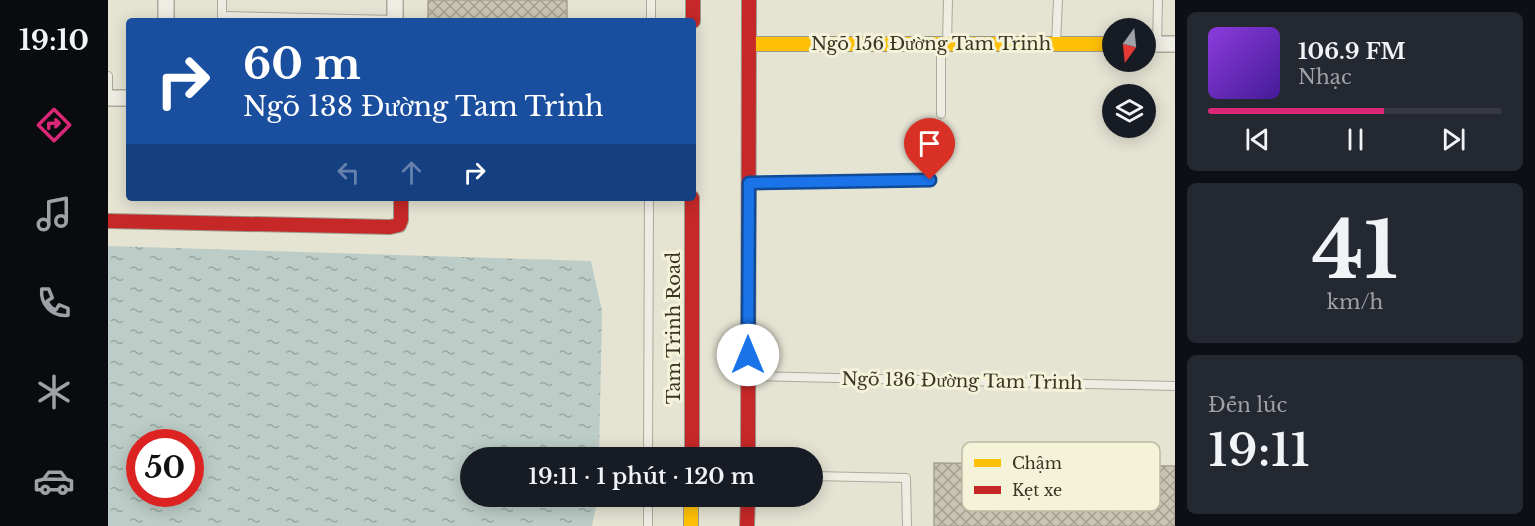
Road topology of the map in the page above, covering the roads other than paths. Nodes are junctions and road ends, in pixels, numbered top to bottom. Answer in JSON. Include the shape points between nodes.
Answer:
{"nodes":[{"id":1,"x":166,"y":0,"type":"edge"},
{"id":2,"x":222,"y":0,"type":"edge"},
{"id":3,"x":394,"y":0,"type":"edge"},
{"id":4,"x":651,"y":0,"type":"edge"},
{"id":5,"x":693,"y":0,"type":"edge"},
{"id":6,"x":749,"y":0,"type":"edge"},
{"id":7,"x":948,"y":0,"type":"edge"},
{"id":8,"x":1058,"y":0,"type":"edge"},
{"id":9,"x":1158,"y":0,"type":"edge"},
{"id":10,"x":166,"y":18,"type":"edge"},
{"id":11,"x":222,"y":18,"type":"edge"},
{"id":12,"x":395,"y":18,"type":"edge"},
{"id":13,"x":651,"y":18,"type":"edge"},
{"id":14,"x":693,"y":18,"type":"edge"},
{"id":15,"x":1155,"y":18,"type":"edge"},
{"id":16,"x":749,"y":44,"type":"junction"},
{"id":17,"x":1102,"y":44,"type":"edge"},
{"id":18,"x":1156,"y":44,"type":"edge"},
{"id":19,"x":1175,"y":44,"type":"edge"},
{"id":20,"x":944,"y":45,"type":"junction"},
{"id":21,"x":1056,"y":45,"type":"junction"},
{"id":22,"x":108,"y":76,"type":"edge"},
{"id":23,"x":108,"y":98,"type":"edge"},
{"id":24,"x":126,"y":98,"type":"edge"},
{"id":25,"x":941,"y":114,"type":"dead end"},
{"id":26,"x":930,"y":180,"type":"dead end"},
{"id":27,"x":749,"y":183,"type":"junction"},
{"id":28,"x":401,"y":201,"type":"edge"},
{"id":29,"x":649,"y":201,"type":"edge"},
{"id":30,"x":692,"y":201,"type":"edge"},
{"id":31,"x":108,"y":221,"type":"edge"},
{"id":32,"x":748,"y":376,"type":"junction"},
{"id":33,"x":1175,"y":386,"type":"edge"},
{"id":34,"x":648,"y":447,"type":"edge"},
{"id":35,"x":692,"y":447,"type":"edge"},
{"id":36,"x":748,"y":447,"type":"edge"},
{"id":37,"x":823,"y":476,"type":"edge"},
{"id":38,"x":648,"y":507,"type":"edge"},
{"id":39,"x":692,"y":507,"type":"edge"},
{"id":40,"x":748,"y":507,"type":"edge"},
{"id":41,"x":648,"y":526,"type":"edge"},
{"id":42,"x":691,"y":526,"type":"edge"},
{"id":43,"x":747,"y":526,"type":"edge"},
{"id":44,"x":907,"y":526,"type":"edge"}],
"edges":[{"from":1,"to":10,"type":"street"},
{"from":2,"to":11,"type":"lane"},
{"from":3,"to":12,"type":"street"},
{"from":4,"to":13,"type":"lane"},
{"from":5,"to":14,"type":"main road"},
{"from":6,"to":16,"type":"main road"},
{"from":7,"to":20,"type":"lane"},
{"from":8,"to":21,"type":"lane"},
{"from":9,"to":15,"type":"lane"},
{"from":16,"to":20,"type":"main road","name":"Ngõ 156 Đường Tam Trinh"},
{"from":16,"to":27,"type":"main road"},
{"from":17,"to":21,"type":"main road","name":"Ngõ 156 Đường Tam Trinh"},
{"from":18,"to":19,"type":"street"},
{"from":20,"to":21,"type":"main road","name":"Ngõ 156 Đường Tam Trinh"},
{"from":20,"to":25,"type":"lane"},
{"from":22,"to":23,"type":"lane"},
{"from":23,"to":24,"type":"street"},
{"from":26,"to":27,"type":"lane"},
{"from":27,"to":32,"type":"main road"},
{"from":28,"to":31,"type":"main road","via":[[399,225],[390,227]]},
{"from":29,"to":34,"type":"lane"},
{"from":30,"to":35,"type":"main road","name":"Tam Trinh Road"},
{"from":32,"to":33,"type":"lane","name":"Ngõ 136 Đường Tam Trinh"},
{"from":32,"to":36,"type":"main road"},
{"from":37,"to":44,"type":"lane","via":[[906,478]]},
{"from":38,"to":41,"type":"lane"},
{"from":39,"to":42,"type":"main road"},
{"from":40,"to":43,"type":"main road"}]}
